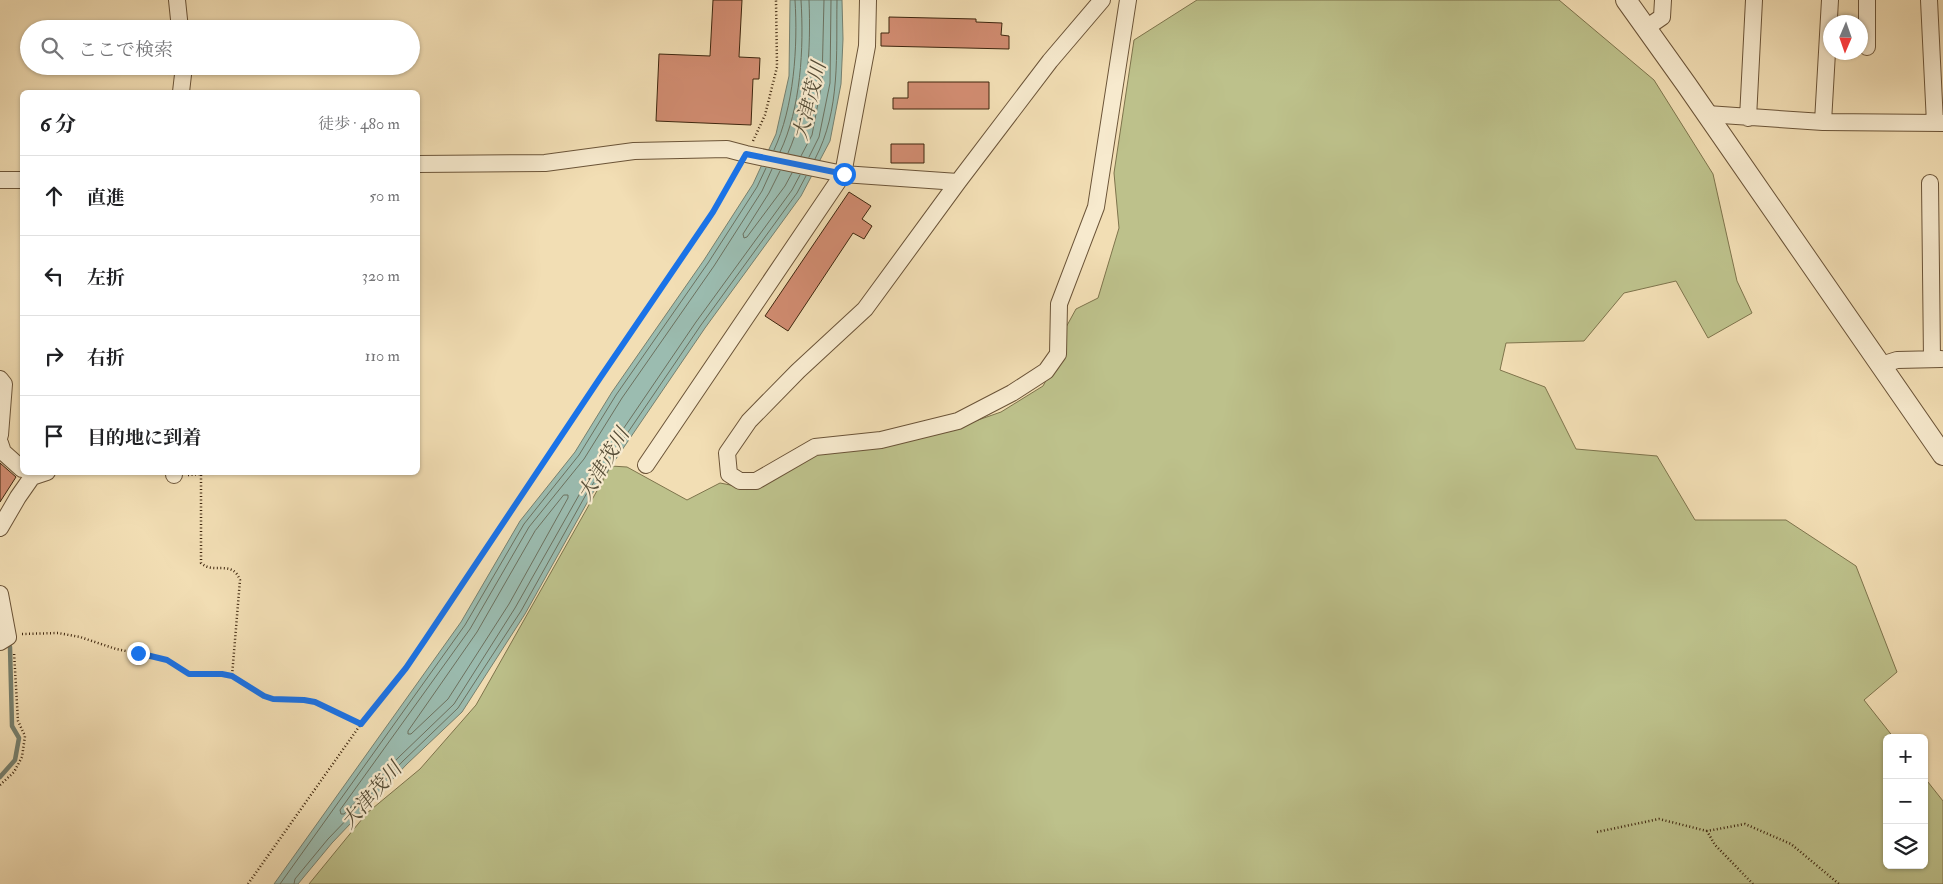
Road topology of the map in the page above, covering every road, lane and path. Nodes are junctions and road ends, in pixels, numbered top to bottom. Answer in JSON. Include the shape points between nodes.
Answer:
{"nodes":[{"id":1,"x":177,"y":0,"type":"edge"},
{"id":2,"x":776,"y":0,"type":"edge"},
{"id":3,"x":868,"y":0,"type":"edge"},
{"id":4,"x":1102,"y":0,"type":"edge"},
{"id":5,"x":1128,"y":0,"type":"edge"},
{"id":6,"x":1626,"y":0,"type":"edge"},
{"id":7,"x":1664,"y":0,"type":"edge"},
{"id":8,"x":1754,"y":0,"type":"edge"},
{"id":9,"x":1830,"y":0,"type":"edge"},
{"id":10,"x":1867,"y":0,"type":"edge"},
{"id":11,"x":1929,"y":0,"type":"edge"},
{"id":12,"x":1867,"y":15,"type":"edge"},
{"id":13,"x":179,"y":20,"type":"edge"},
{"id":14,"x":1646,"y":28,"type":"junction"},
{"id":15,"x":183,"y":75,"type":"edge"},
{"id":16,"x":181,"y":90,"type":"edge"},
{"id":17,"x":1707,"y":114,"type":"junction"},
{"id":18,"x":1748,"y":118,"type":"junction"},
{"id":19,"x":1823,"y":122,"type":"junction"},
{"id":20,"x":1939,"y":123,"type":"edge"},
{"id":21,"x":746,"y":154,"type":"junction"},
{"id":22,"x":420,"y":164,"type":"edge"},
{"id":23,"x":844,"y":174,"type":"junction"},
{"id":24,"x":0,"y":180,"type":"edge"},
{"id":25,"x":20,"y":180,"type":"edge"},
{"id":26,"x":958,"y":182,"type":"junction"},
{"id":27,"x":1930,"y":183,"type":"dead end"},
{"id":28,"x":1937,"y":237,"type":"edge"},
{"id":29,"x":1937,"y":359,"type":"edge"},
{"id":30,"x":1881,"y":365,"type":"junction"},
{"id":31,"x":0,"y":379,"type":"edge"},
{"id":32,"x":0,"y":435,"type":"edge"},
{"id":33,"x":0,"y":443,"type":"edge"},
{"id":34,"x":1943,"y":455,"type":"edge"},
{"id":35,"x":20,"y":464,"type":"edge"},
{"id":36,"x":646,"y":465,"type":"dead end"},
{"id":37,"x":31,"y":475,"type":"edge"},
{"id":38,"x":201,"y":475,"type":"edge"},
{"id":39,"x":0,"y":528,"type":"edge"},
{"id":40,"x":0,"y":594,"type":"edge"},
{"id":41,"x":4,"y":640,"type":"edge"},
{"id":42,"x":232,"y":676,"type":"junction"},
{"id":43,"x":361,"y":724,"type":"junction"},
{"id":44,"x":0,"y":785,"type":"edge"},
{"id":45,"x":1707,"y":831,"type":"junction"},
{"id":46,"x":1597,"y":832,"type":"dead end"},
{"id":47,"x":248,"y":884,"type":"edge"},
{"id":48,"x":1753,"y":884,"type":"edge"},
{"id":49,"x":1839,"y":884,"type":"edge"}],
"edges":[{"from":1,"to":13,"type":"street"},
{"from":2,"to":21,"type":"path","via":[[777,67],[765,115]]},
{"from":3,"to":23,"type":"street","via":[[867,46]]},
{"from":4,"to":26,"type":"street","via":[[1050,61]]},
{"from":5,"to":26,"type":"street","via":[[1096,207],[1059,304],[1058,354],[1046,371],[958,421],[882,440],[815,447],[756,481],[740,481],[729,474],[727,453],[749,422],[865,310]]},
{"from":6,"to":14,"type":"street"},
{"from":7,"to":14,"type":"street","via":[[1662,17]]},
{"from":8,"to":18,"type":"street"},
{"from":9,"to":19,"type":"street"},
{"from":10,"to":12,"type":"street"},
{"from":11,"to":20,"type":"street"},
{"from":14,"to":17,"type":"street"},
{"from":15,"to":16,"type":"street"},
{"from":17,"to":18,"type":"street"},
{"from":17,"to":30,"type":"street"},
{"from":18,"to":19,"type":"street"},
{"from":19,"to":20,"type":"street"},
{"from":21,"to":22,"type":"street","via":[[727,149],[634,150],[544,163]]},
{"from":21,"to":23,"type":"street"},
{"from":21,"to":43,"type":"path","via":[[713,212],[425,640]]},
{"from":23,"to":26,"type":"street"},
{"from":23,"to":36,"type":"street"},
{"from":24,"to":25,"type":"street"},
{"from":27,"to":28,"type":"street"},
{"from":28,"to":29,"type":"street"},
{"from":29,"to":30,"type":"street","via":[[1896,360]]},
{"from":30,"to":34,"type":"street"},
{"from":31,"to":32,"type":"street","via":[[4,384]]},
{"from":33,"to":35,"type":"street","via":[[3,452]]},
{"from":37,"to":39,"type":"street"},
{"from":38,"to":42,"type":"path","via":[[201,563],[232,569],[240,580]]},
{"from":40,"to":41,"type":"street"},
{"from":41,"to":42,"type":"path","via":[[30,633],[80,636],[116,649],[167,660],[189,674]]},
{"from":41,"to":44,"type":"path","via":[[14,647],[18,721],[25,736],[22,757],[14,772]]},
{"from":42,"to":43,"type":"path","via":[[264,696],[315,702]]},
{"from":43,"to":47,"type":"path"},
{"from":45,"to":46,"type":"path","via":[[1659,819]]},
{"from":45,"to":48,"type":"path"},
{"from":45,"to":49,"type":"path","via":[[1745,824],[1791,844]]}]}
